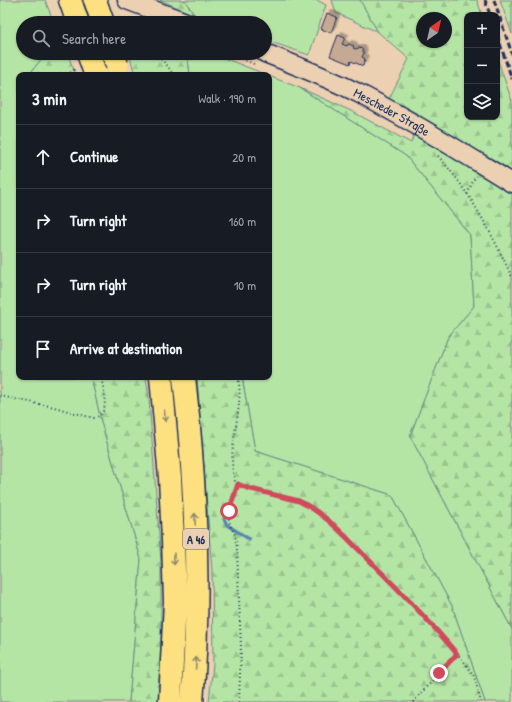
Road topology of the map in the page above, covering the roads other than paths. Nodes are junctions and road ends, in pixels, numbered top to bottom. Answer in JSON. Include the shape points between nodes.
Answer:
{"nodes":[{"id":1,"x":70,"y":0,"type":"edge"},
{"id":2,"x":95,"y":0,"type":"edge"},
{"id":3,"x":127,"y":0,"type":"edge"},
{"id":4,"x":76,"y":16,"type":"edge"},
{"id":5,"x":101,"y":16,"type":"edge"},
{"id":6,"x":169,"y":16,"type":"edge"},
{"id":7,"x":266,"y":60,"type":"edge"},
{"id":8,"x":509,"y":181,"type":"edge"},
{"id":9,"x":161,"y":380,"type":"edge"},
{"id":10,"x":184,"y":380,"type":"edge"},
{"id":11,"x":170,"y":702,"type":"edge"},
{"id":12,"x":192,"y":702,"type":"edge"}],
"edges":[{"from":1,"to":4,"type":"highway"},
{"from":2,"to":5,"type":"highway","bridge":true},
{"from":3,"to":6,"type":"street"},
{"from":7,"to":8,"type":"street","name":"Mescheder Straße","via":[[318,74],[363,96]]},
{"from":9,"to":11,"type":"highway","number":"A 46","one_way":true,"via":[[167,431],[175,601]]},
{"from":12,"to":10,"type":"highway","number":"A 46","one_way":true,"via":[[197,592],[193,479]]}]}
